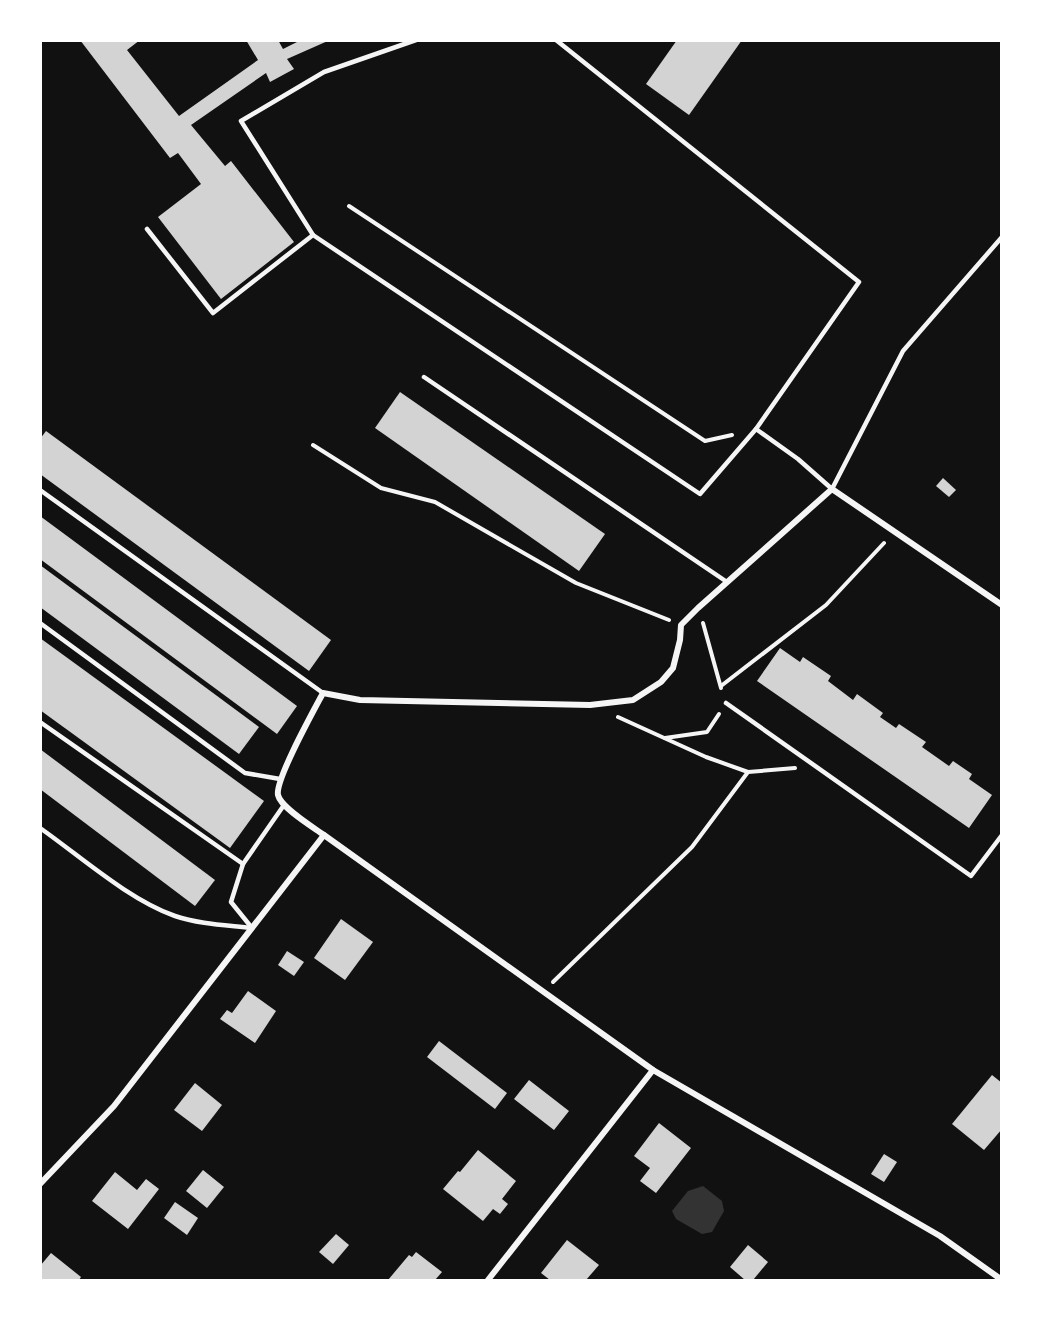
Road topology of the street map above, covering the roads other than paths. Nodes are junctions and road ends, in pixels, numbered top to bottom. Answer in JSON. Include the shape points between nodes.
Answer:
{"nodes":[{"id":1,"x":416,"y":40,"type":"edge"},
{"id":2,"x":556,"y":40,"type":"edge"},
{"id":3,"x":147,"y":229,"type":"dead end"},
{"id":4,"x":313,"y":236,"type":"junction"},
{"id":5,"x":1002,"y":237,"type":"edge"},
{"id":6,"x":423,"y":377,"type":"dead end"},
{"id":7,"x":756,"y":429,"type":"junction"},
{"id":8,"x":832,"y":489,"type":"junction"},
{"id":9,"x":40,"y":490,"type":"edge"},
{"id":10,"x":727,"y":582,"type":"junction"},
{"id":11,"x":1002,"y":605,"type":"edge"},
{"id":12,"x":40,"y":623,"type":"edge"},
{"id":13,"x":323,"y":693,"type":"junction"},
{"id":14,"x":726,"y":703,"type":"road end"},
{"id":15,"x":40,"y":722,"type":"edge"},
{"id":16,"x":280,"y":779,"type":"junction"},
{"id":17,"x":284,"y":805,"type":"junction"},
{"id":18,"x":40,"y":828,"type":"edge"},
{"id":19,"x":324,"y":835,"type":"junction"},
{"id":20,"x":1002,"y":835,"type":"edge"},
{"id":21,"x":243,"y":864,"type":"junction"},
{"id":22,"x":252,"y":928,"type":"junction"},
{"id":23,"x":653,"y":1070,"type":"junction"},
{"id":24,"x":40,"y":1184,"type":"edge"},
{"id":25,"x":1002,"y":1280,"type":"edge"},
{"id":26,"x":488,"y":1281,"type":"edge"}],
"edges":[{"from":1,"to":4,"type":"lane","via":[[324,72],[241,121]]},
{"from":2,"to":7,"type":"lane","via":[[859,282]]},
{"from":3,"to":4,"type":"lane","via":[[213,313]]},
{"from":4,"to":7,"type":"lane","via":[[700,494]]},
{"from":5,"to":8,"type":"lane","via":[[903,351]]},
{"from":6,"to":10,"type":"lane"},
{"from":7,"to":8,"type":"lane"},
{"from":8,"to":10,"type":"street"},
{"from":8,"to":11,"type":"street"},
{"from":9,"to":13,"type":"lane"},
{"from":10,"to":13,"type":"street","via":[[681,624],[672,668],[661,682],[633,700],[590,705],[360,700]]},
{"from":12,"to":16,"type":"lane","via":[[245,773]]},
{"from":13,"to":16,"type":"street"},
{"from":14,"to":20,"type":"lane","via":[[971,876]]},
{"from":15,"to":21,"type":"lane"},
{"from":16,"to":17,"type":"street","via":[[278,795]]},
{"from":17,"to":19,"type":"street"},
{"from":17,"to":21,"type":"lane"},
{"from":18,"to":22,"type":"lane","via":[[146,904],[199,922]]},
{"from":19,"to":22,"type":"street"},
{"from":19,"to":23,"type":"street"},
{"from":21,"to":22,"type":"lane","via":[[231,902]]},
{"from":22,"to":24,"type":"street","via":[[114,1106]]},
{"from":23,"to":25,"type":"street","via":[[940,1236]]},
{"from":23,"to":26,"type":"street"}]}
